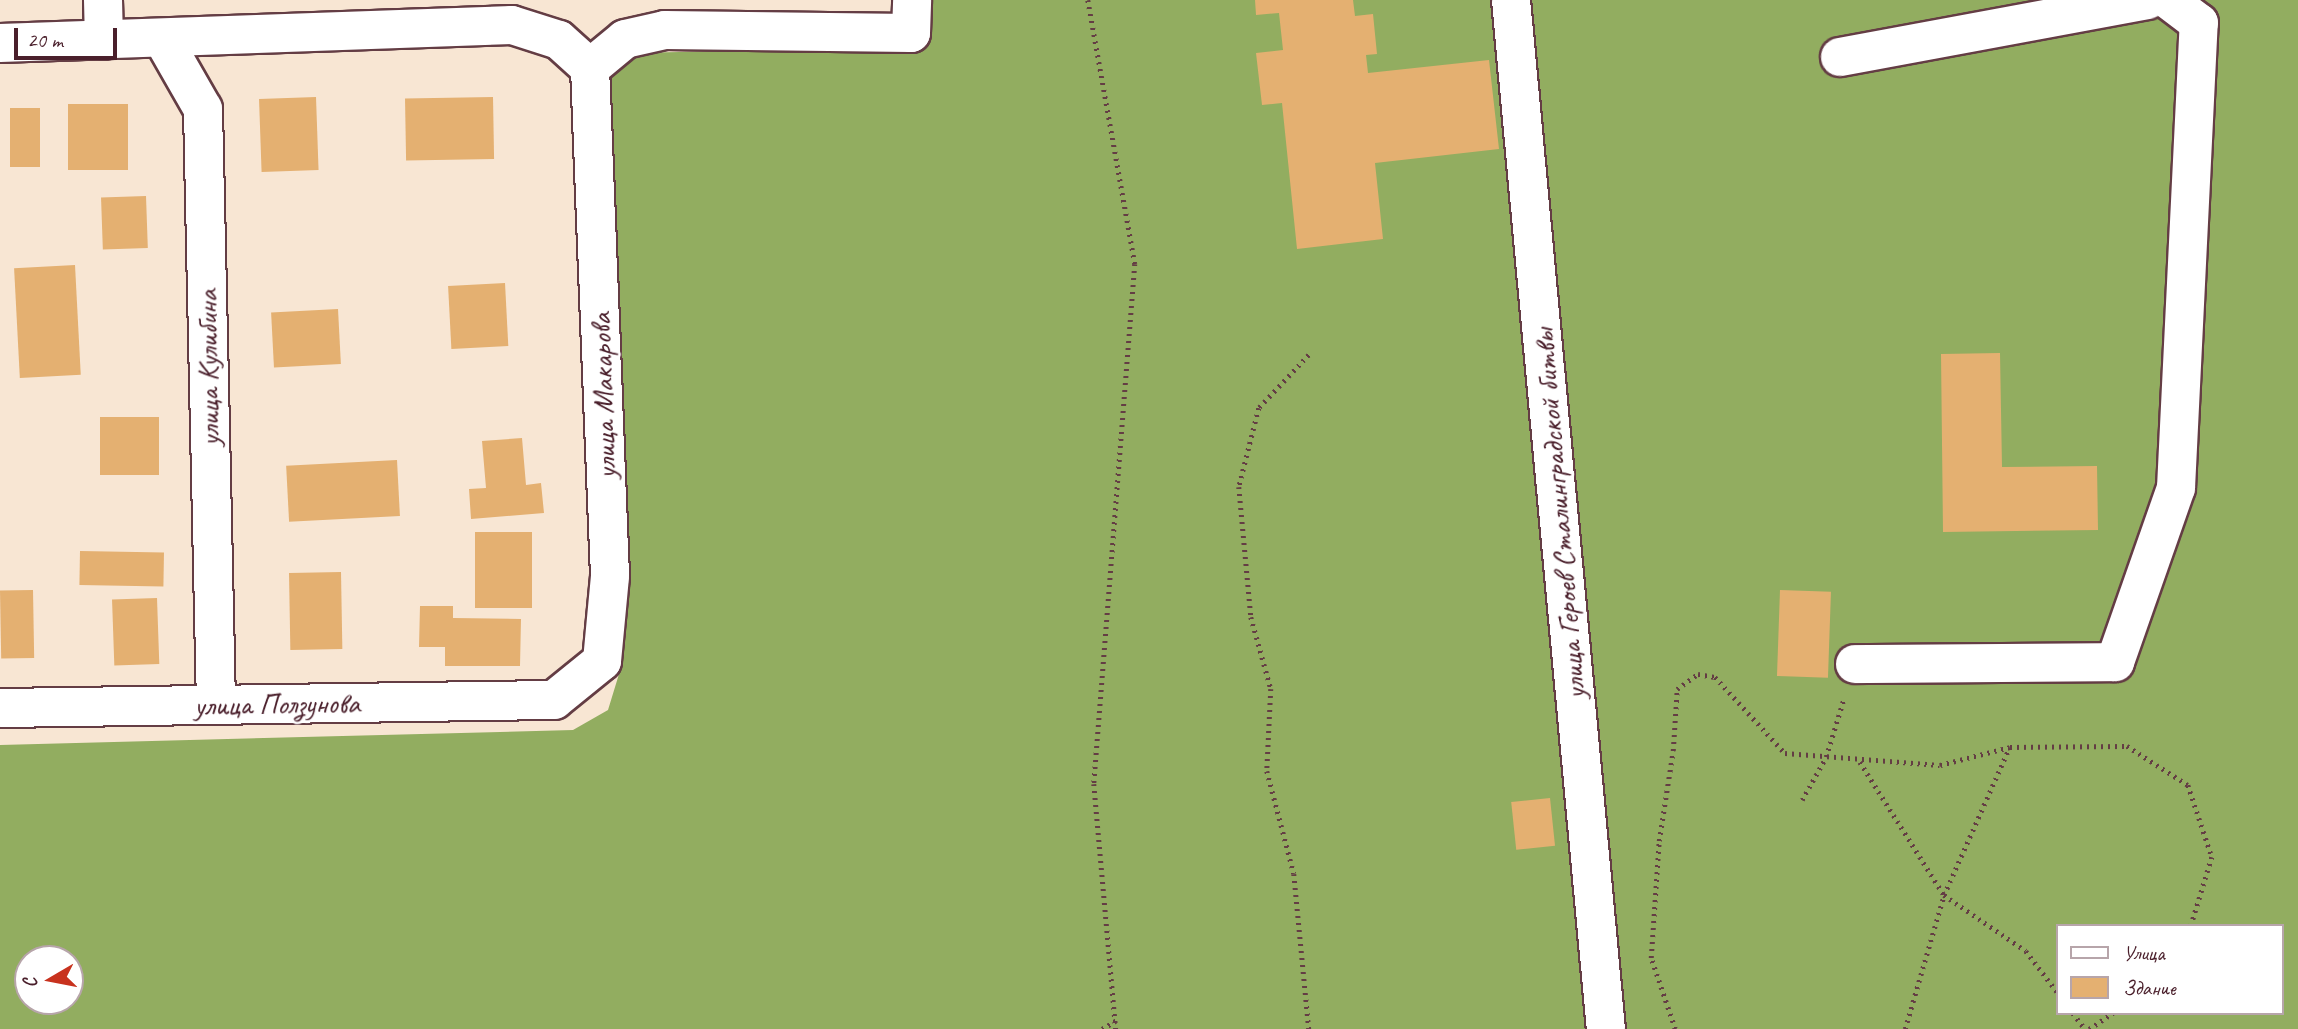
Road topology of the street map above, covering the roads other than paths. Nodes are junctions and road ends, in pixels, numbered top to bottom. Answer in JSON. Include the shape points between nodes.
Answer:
{"nodes":[{"id":1,"x":103,"y":0,"type":"edge"},
{"id":2,"x":1511,"y":0,"type":"edge"},
{"id":3,"x":2148,"y":0,"type":"edge"},
{"id":4,"x":2169,"y":0,"type":"edge"},
{"id":5,"x":911,"y":17,"type":"edge"},
{"id":6,"x":104,"y":40,"type":"junction"},
{"id":7,"x":164,"y":41,"type":"junction"},
{"id":8,"x":0,"y":43,"type":"edge"},
{"id":9,"x":1840,"y":57,"type":"dead end"},
{"id":10,"x":590,"y":68,"type":"junction"},
{"id":11,"x":1855,"y":664,"type":"road end"},
{"id":12,"x":554,"y":700,"type":"joint"},
{"id":13,"x":216,"y":705,"type":"junction"},
{"id":14,"x":0,"y":708,"type":"edge"},
{"id":15,"x":1606,"y":1029,"type":"edge"}],
"edges":[{"from":1,"to":6,"type":"street"},
{"from":2,"to":15,"type":"street","name":"улица Героев Сталинградской битвы"},
{"from":3,"to":9,"type":"street"},
{"from":4,"to":11,"type":"street","via":[[2199,23],[2176,488],[2115,662]]},
{"from":5,"to":10,"type":"street","via":[[665,30],[625,39]]},
{"from":6,"to":7,"type":"street"},
{"from":6,"to":8,"type":"street"},
{"from":7,"to":10,"type":"street","via":[[512,25],[559,40]]},
{"from":7,"to":13,"type":"street","name":"улица Кулибина","via":[[203,108]]},
{"from":10,"to":12,"type":"street","name":"улица Макарова","via":[[610,576],[602,661]]},
{"from":12,"to":13,"type":"street","name":"улица Ползунова"},
{"from":13,"to":14,"type":"street","name":"улица Ползунова"}]}
